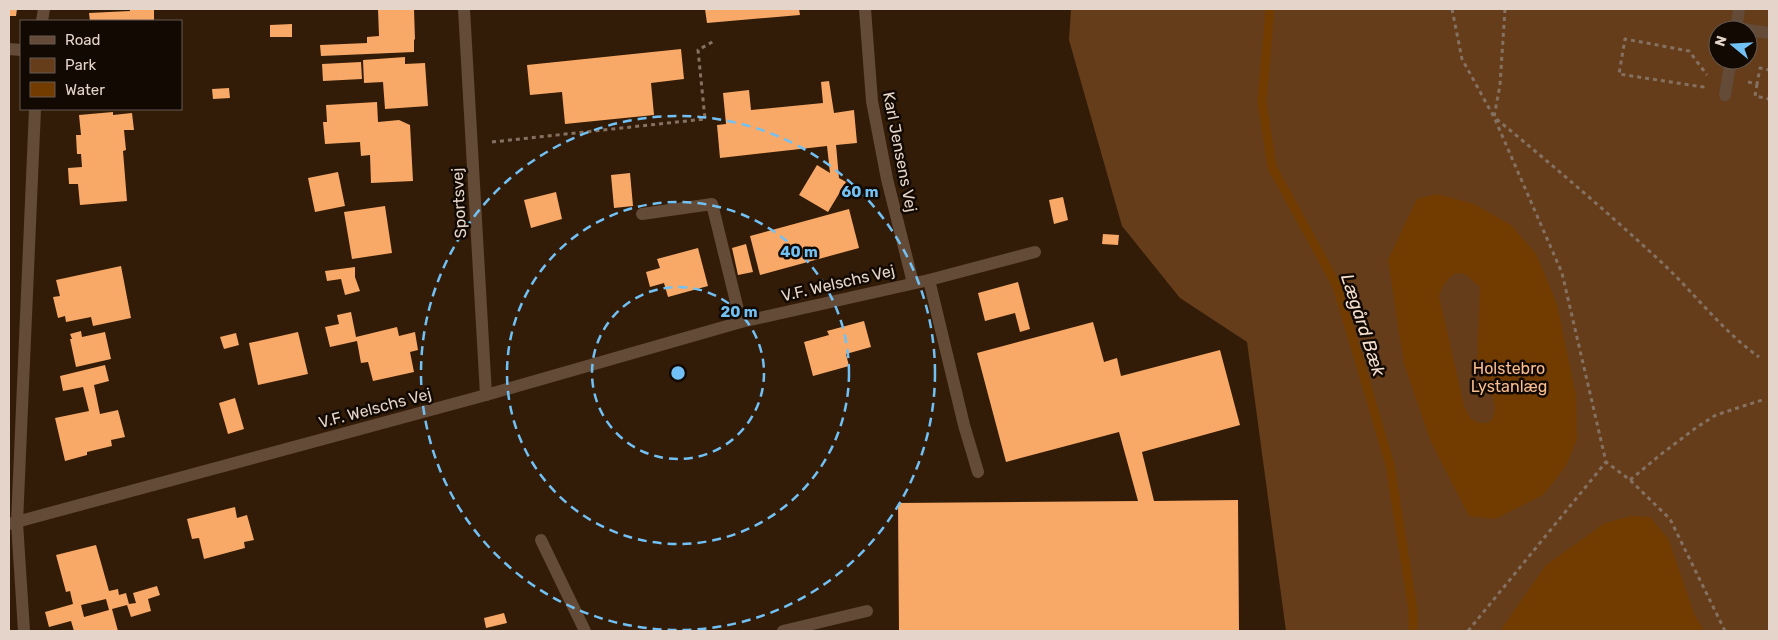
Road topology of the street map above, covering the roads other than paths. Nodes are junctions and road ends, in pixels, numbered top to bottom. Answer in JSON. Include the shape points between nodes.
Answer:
{"nodes":[{"id":1,"x":464,"y":9,"type":"edge"},
{"id":2,"x":865,"y":9,"type":"edge"},
{"id":3,"x":1729,"y":70,"type":"edge"},
{"id":4,"x":1725,"y":95,"type":"dead end"},
{"id":5,"x":34,"y":110,"type":"edge"},
{"id":6,"x":642,"y":214,"type":"dead end"},
{"id":7,"x":1035,"y":252,"type":"dead end"},
{"id":8,"x":929,"y":280,"type":"junction"},
{"id":9,"x":912,"y":283,"type":"junction"},
{"id":10,"x":741,"y":322,"type":"junction"},
{"id":11,"x":486,"y":395,"type":"junction"},
{"id":12,"x":978,"y":472,"type":"dead end"},
{"id":13,"x":13,"y":524,"type":"edge"},
{"id":14,"x":541,"y":540,"type":"dead end"},
{"id":15,"x":867,"y":610,"type":"dead end"},
{"id":16,"x":24,"y":631,"type":"edge"},
{"id":17,"x":585,"y":631,"type":"edge"},
{"id":18,"x":783,"y":631,"type":"edge"}],
"edges":[{"from":1,"to":11,"type":"street","name":"Sportsvej"},
{"from":2,"to":9,"type":"street","name":"Karl Jensens Vej","via":[[872,101]]},
{"from":3,"to":4,"type":"street"},
{"from":5,"to":13,"type":"street"},
{"from":6,"to":10,"type":"street","via":[[712,204]]},
{"from":7,"to":8,"type":"street"},
{"from":8,"to":9,"type":"street"},
{"from":8,"to":12,"type":"street"},
{"from":9,"to":10,"type":"street","name":"V.F. Welschs Vej"},
{"from":10,"to":11,"type":"street","name":"V.F. Welschs Vej"},
{"from":11,"to":13,"type":"street","name":"V.F. Welschs Vej"},
{"from":13,"to":16,"type":"street"},
{"from":14,"to":17,"type":"street"},
{"from":15,"to":18,"type":"street"}]}
